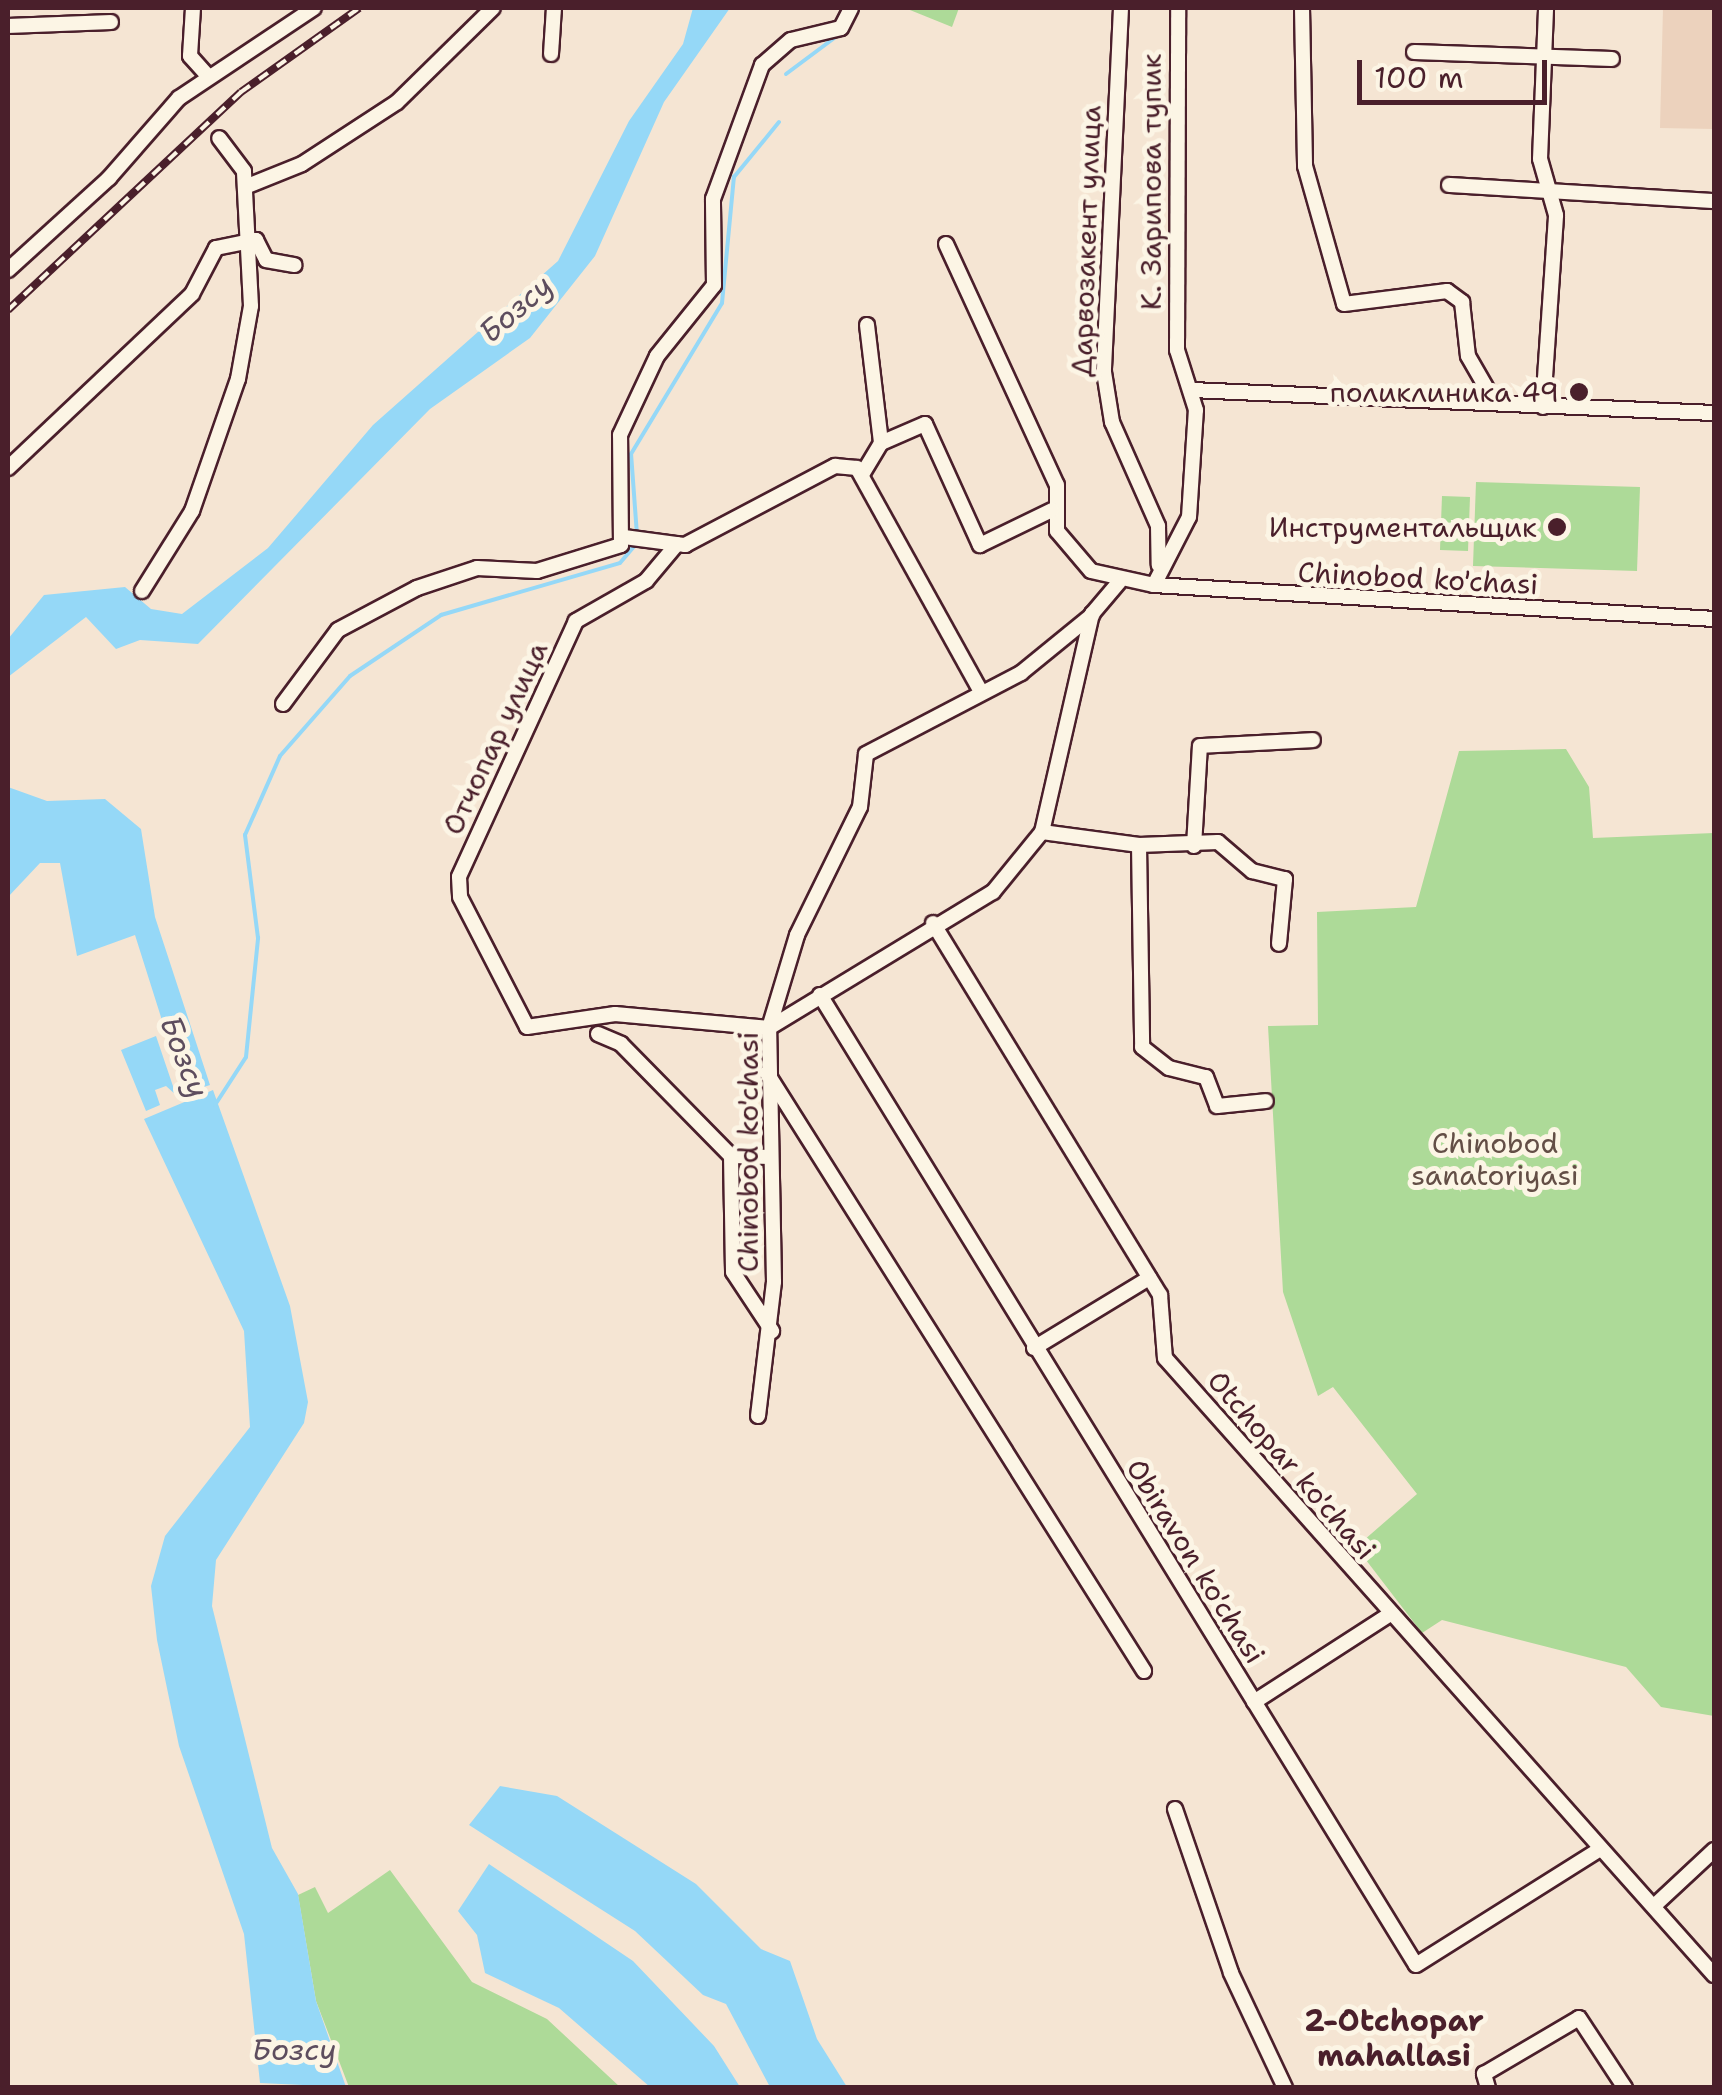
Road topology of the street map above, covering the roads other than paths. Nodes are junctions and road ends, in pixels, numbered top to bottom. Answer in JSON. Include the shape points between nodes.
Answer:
{"nodes":[{"id":1,"x":192,"y":8,"type":"edge"},
{"id":2,"x":314,"y":8,"type":"edge"},
{"id":3,"x":493,"y":8,"type":"edge"},
{"id":4,"x":554,"y":8,"type":"edge"},
{"id":5,"x":851,"y":8,"type":"edge"},
{"id":6,"x":1122,"y":8,"type":"edge"},
{"id":7,"x":1178,"y":8,"type":"edge"},
{"id":8,"x":1302,"y":8,"type":"edge"},
{"id":9,"x":1546,"y":8,"type":"edge"},
{"id":10,"x":111,"y":22,"type":"dead end"},
{"id":11,"x":8,"y":26,"type":"edge"},
{"id":12,"x":1414,"y":52,"type":"dead end"},
{"id":13,"x":551,"y":54,"type":"dead end"},
{"id":14,"x":1544,"y":55,"type":"junction"},
{"id":15,"x":1612,"y":59,"type":"dead end"},
{"id":16,"x":207,"y":75,"type":"junction"},
{"id":17,"x":219,"y":138,"type":"dead end"},
{"id":18,"x":1450,"y":184,"type":"dead end"},
{"id":19,"x":245,"y":187,"type":"junction"},
{"id":20,"x":1548,"y":195,"type":"junction"},
{"id":21,"x":1714,"y":201,"type":"edge"},
{"id":22,"x":247,"y":240,"type":"junction"},
{"id":23,"x":946,"y":244,"type":"dead end"},
{"id":24,"x":295,"y":266,"type":"dead end"},
{"id":25,"x":8,"y":270,"type":"edge"},
{"id":26,"x":867,"y":325,"type":"dead end"},
{"id":27,"x":1190,"y":390,"type":"junction"},
{"id":28,"x":1495,"y":403,"type":"junction"},
{"id":29,"x":1543,"y":407,"type":"junction"},
{"id":30,"x":1714,"y":413,"type":"edge"},
{"id":31,"x":880,"y":443,"type":"junction"},
{"id":32,"x":8,"y":468,"type":"edge"},
{"id":33,"x":863,"y":473,"type":"junction"},
{"id":34,"x":1052,"y":510,"type":"junction"},
{"id":35,"x":624,"y":536,"type":"junction"},
{"id":36,"x":677,"y":544,"type":"junction"},
{"id":37,"x":1119,"y":582,"type":"junction"},
{"id":38,"x":1154,"y":586,"type":"junction"},
{"id":39,"x":142,"y":591,"type":"dead end"},
{"id":40,"x":1092,"y":614,"type":"junction"},
{"id":41,"x":1714,"y":620,"type":"edge"},
{"id":42,"x":980,"y":690,"type":"junction"},
{"id":43,"x":283,"y":704,"type":"dead end"},
{"id":44,"x":1312,"y":740,"type":"dead end"},
{"id":45,"x":1042,"y":832,"type":"junction"},
{"id":46,"x":1139,"y":844,"type":"junction"},
{"id":47,"x":1194,"y":846,"type":"junction"},
{"id":48,"x":933,"y":923,"type":"junction"},
{"id":49,"x":1280,"y":944,"type":"dead end"},
{"id":50,"x":820,"y":995,"type":"junction"},
{"id":51,"x":770,"y":1028,"type":"junction"},
{"id":52,"x":598,"y":1034,"type":"dead end"},
{"id":53,"x":766,"y":1073,"type":"junction"},
{"id":54,"x":1266,"y":1101,"type":"dead end"},
{"id":55,"x":731,"y":1156,"type":"junction"},
{"id":56,"x":770,"y":1157,"type":"junction"},
{"id":57,"x":1149,"y":1278,"type":"junction"},
{"id":58,"x":772,"y":1331,"type":"junction"},
{"id":59,"x":1034,"y":1348,"type":"junction"},
{"id":60,"x":758,"y":1416,"type":"dead end"},
{"id":61,"x":1390,"y":1614,"type":"junction"},
{"id":62,"x":1144,"y":1671,"type":"dead end"},
{"id":63,"x":1254,"y":1702,"type":"junction"},
{"id":64,"x":1175,"y":1809,"type":"dead end"},
{"id":65,"x":1600,"y":1849,"type":"junction"},
{"id":66,"x":1714,"y":1850,"type":"edge"},
{"id":67,"x":1654,"y":1906,"type":"junction"},
{"id":68,"x":1714,"y":1975,"type":"edge"},
{"id":69,"x":1285,"y":2088,"type":"edge"},
{"id":70,"x":1488,"y":2088,"type":"edge"},
{"id":71,"x":1625,"y":2088,"type":"edge"}],
"edges":[{"from":1,"to":16,"type":"street","via":[[190,56]]},
{"from":2,"to":16,"type":"street"},
{"from":3,"to":19,"type":"street","via":[[397,102],[302,164]]},
{"from":4,"to":13,"type":"street"},
{"from":5,"to":35,"type":"street","via":[[832,34],[810,32],[770,55],[713,200],[714,285],[657,356],[620,436]]},
{"from":6,"to":38,"type":"street","name":"Дарвозакент улица","via":[[1104,372],[1112,422],[1158,526]]},
{"from":7,"to":27,"type":"street","name":"К. Зарипова тупик","via":[[1176,312]]},
{"from":8,"to":28,"type":"street","via":[[1305,166],[1344,304],[1447,291],[1462,302],[1468,356]]},
{"from":9,"to":14,"type":"street"},
{"from":10,"to":11,"type":"street"},
{"from":12,"to":14,"type":"street"},
{"from":14,"to":15,"type":"street"},
{"from":14,"to":20,"type":"street"},
{"from":16,"to":25,"type":"street"},
{"from":17,"to":19,"type":"street"},
{"from":18,"to":20,"type":"street"},
{"from":19,"to":22,"type":"street"},
{"from":20,"to":21,"type":"street"},
{"from":20,"to":29,"type":"street","via":[[1556,215]]},
{"from":22,"to":24,"type":"street","via":[[266,260]]},
{"from":22,"to":32,"type":"street","via":[[216,248],[192,294]]},
{"from":22,"to":39,"type":"street","via":[[251,306],[238,380],[192,510]]},
{"from":23,"to":34,"type":"street","via":[[1056,485]]},
{"from":26,"to":31,"type":"street"},
{"from":27,"to":28,"type":"street"},
{"from":27,"to":38,"type":"street","name":"К. Зарипова тупик","via":[[1189,517]]},
{"from":28,"to":29,"type":"street"},
{"from":29,"to":30,"type":"street"},
{"from":31,"to":33,"type":"street"},
{"from":31,"to":34,"type":"street","via":[[928,426],[980,546]]},
{"from":33,"to":36,"type":"street","name":"Отчопар улица","via":[[835,466]]},
{"from":33,"to":42,"type":"street"},
{"from":34,"to":37,"type":"street","via":[[1072,553]]},
{"from":35,"to":36,"type":"street"},
{"from":35,"to":43,"type":"street","via":[[614,550],[536,571],[477,568],[417,588],[338,630]]},
{"from":36,"to":51,"type":"street","name":"Отчопар улица","via":[[646,581],[576,621],[459,876],[505,994],[527,1027],[615,1014]]},
{"from":37,"to":38,"type":"street","name":"Chinobod ko'chasi"},
{"from":37,"to":40,"type":"street"},
{"from":38,"to":41,"type":"street","name":"Chinobod ko'chasi"},
{"from":40,"to":42,"type":"street","name":"Chinobod ko'chasi","via":[[1021,673]]},
{"from":40,"to":45,"type":"street"},
{"from":42,"to":51,"type":"street","name":"Chinobod ko'chasi","via":[[868,750],[860,807],[797,935]]},
{"from":44,"to":47,"type":"street","via":[[1200,746]]},
{"from":45,"to":46,"type":"street"},
{"from":45,"to":48,"type":"street","via":[[993,892]]},
{"from":46,"to":47,"type":"street"},
{"from":46,"to":54,"type":"street","via":[[1142,1047],[1169,1068],[1206,1077],[1217,1106]]},
{"from":47,"to":49,"type":"street","via":[[1212,840],[1252,871],[1285,880]]},
{"from":48,"to":50,"type":"street"},
{"from":48,"to":57,"type":"street","name":"Otchopar ko'chasi"},
{"from":50,"to":51,"type":"street"},
{"from":50,"to":59,"type":"street","name":"Obiravon ko'chasi"},
{"from":51,"to":53,"type":"street","name":"Chinobod ko'chasi"},
{"from":52,"to":55,"type":"street","via":[[633,1056]]},
{"from":53,"to":56,"type":"street","name":"Chinobod ko'chasi"},
{"from":53,"to":62,"type":"street"},
{"from":55,"to":56,"type":"street"},
{"from":55,"to":58,"type":"street","via":[[733,1272]]},
{"from":56,"to":58,"type":"street","name":"Chinobod ko'chasi"},
{"from":57,"to":59,"type":"street"},
{"from":57,"to":61,"type":"street","name":"Otchopar ko'chasi","via":[[1160,1296],[1164,1358]]},
{"from":58,"to":60,"type":"street","name":"Chinobod ko'chasi"},
{"from":59,"to":63,"type":"street","name":"Obiravon ko'chasi"},
{"from":61,"to":63,"type":"street"},
{"from":61,"to":65,"type":"street","name":"Otchopar ko'chasi"},
{"from":63,"to":65,"type":"street","name":"Obiravon ko'chasi","via":[[1416,1965]]},
{"from":64,"to":69,"type":"street","via":[[1231,1973]]},
{"from":65,"to":67,"type":"street","name":"Otchopar ko'chasi"},
{"from":66,"to":67,"type":"street"},
{"from":67,"to":68,"type":"street","name":"Otchopar ko'chasi"},
{"from":70,"to":71,"type":"street","via":[[1484,2074],[1579,2018]]}]}
